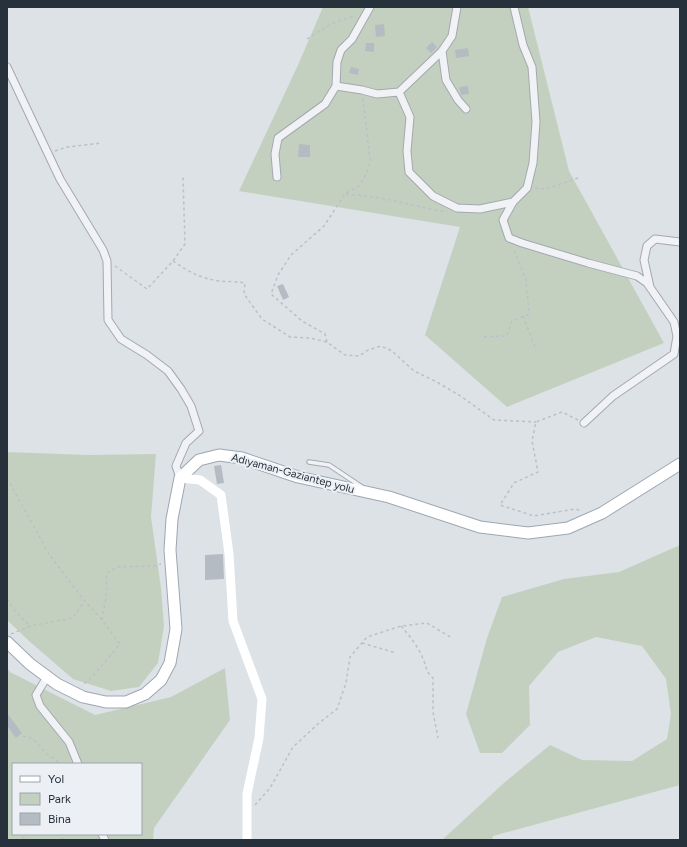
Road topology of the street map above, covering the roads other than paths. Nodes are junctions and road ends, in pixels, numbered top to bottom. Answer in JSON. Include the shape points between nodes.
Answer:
{"nodes":[{"id":1,"x":370,"y":7,"type":"edge"},
{"id":2,"x":457,"y":7,"type":"edge"},
{"id":3,"x":514,"y":7,"type":"edge"},
{"id":4,"x":442,"y":51,"type":"junction"},
{"id":5,"x":7,"y":67,"type":"edge"},
{"id":6,"x":336,"y":86,"type":"junction"},
{"id":7,"x":399,"y":92,"type":"junction"},
{"id":8,"x":466,"y":109,"type":"dead end"},
{"id":9,"x":277,"y":177,"type":"dead end"},
{"id":10,"x":513,"y":202,"type":"junction"},
{"id":11,"x":680,"y":242,"type":"edge"},
{"id":12,"x":650,"y":288,"type":"junction"},
{"id":13,"x":584,"y":423,"type":"road end"},
{"id":14,"x":309,"y":462,"type":"dead end"},
{"id":15,"x":680,"y":464,"type":"edge"},
{"id":16,"x":180,"y":478,"type":"junction"},
{"id":17,"x":372,"y":493,"type":"junction"},
{"id":18,"x":7,"y":642,"type":"edge"},
{"id":19,"x":47,"y":677,"type":"junction"},
{"id":20,"x":78,"y":763,"type":"edge"},
{"id":21,"x":247,"y":840,"type":"edge"}],
"edges":[{"from":1,"to":6,"type":"street","via":[[352,39],[341,50],[337,62]]},
{"from":2,"to":4,"type":"street","via":[[452,36]]},
{"from":3,"to":10,"type":"street","via":[[523,45],[532,67],[536,122],[533,163],[527,188]]},
{"from":4,"to":7,"type":"street"},
{"from":4,"to":8,"type":"street","via":[[446,80]]},
{"from":5,"to":16,"type":"street","via":[[60,179],[103,250],[106,261],[108,320],[121,338],[168,371],[191,406],[199,431],[186,443],[176,466]]},
{"from":6,"to":7,"type":"street","via":[[377,94]]},
{"from":6,"to":9,"type":"street","via":[[324,104],[278,138],[275,154]]},
{"from":7,"to":10,"type":"street","via":[[410,117],[407,151],[409,172],[433,196],[458,208],[480,209]]},
{"from":10,"to":12,"type":"street","via":[[503,220],[509,238],[637,276]]},
{"from":11,"to":12,"type":"street","via":[[655,239],[647,246],[644,260]]},
{"from":12,"to":13,"type":"street","via":[[674,322],[677,336],[674,354],[613,396]]},
{"from":14,"to":17,"type":"lane","via":[[329,465]]},
{"from":15,"to":17,"type":"main road","name":"Adıyaman-Gaziantep yolu","via":[[594,517],[568,528],[528,533],[480,527]]},
{"from":16,"to":17,"type":"main road","name":"Adıyaman-Gaziantep yolu","via":[[199,460],[219,454],[242,458],[298,477]]},
{"from":16,"to":19,"type":"main road","via":[[172,519],[170,550],[176,629],[170,663],[160,680],[144,694],[126,702],[106,702],[83,697]]},
{"from":16,"to":21,"type":"street","via":[[200,480],[221,495],[229,554],[233,621],[262,699],[259,738],[247,794]]},
{"from":18,"to":19,"type":"main road"},
{"from":19,"to":20,"type":"street","via":[[36,694],[40,706],[69,742]]}]}
